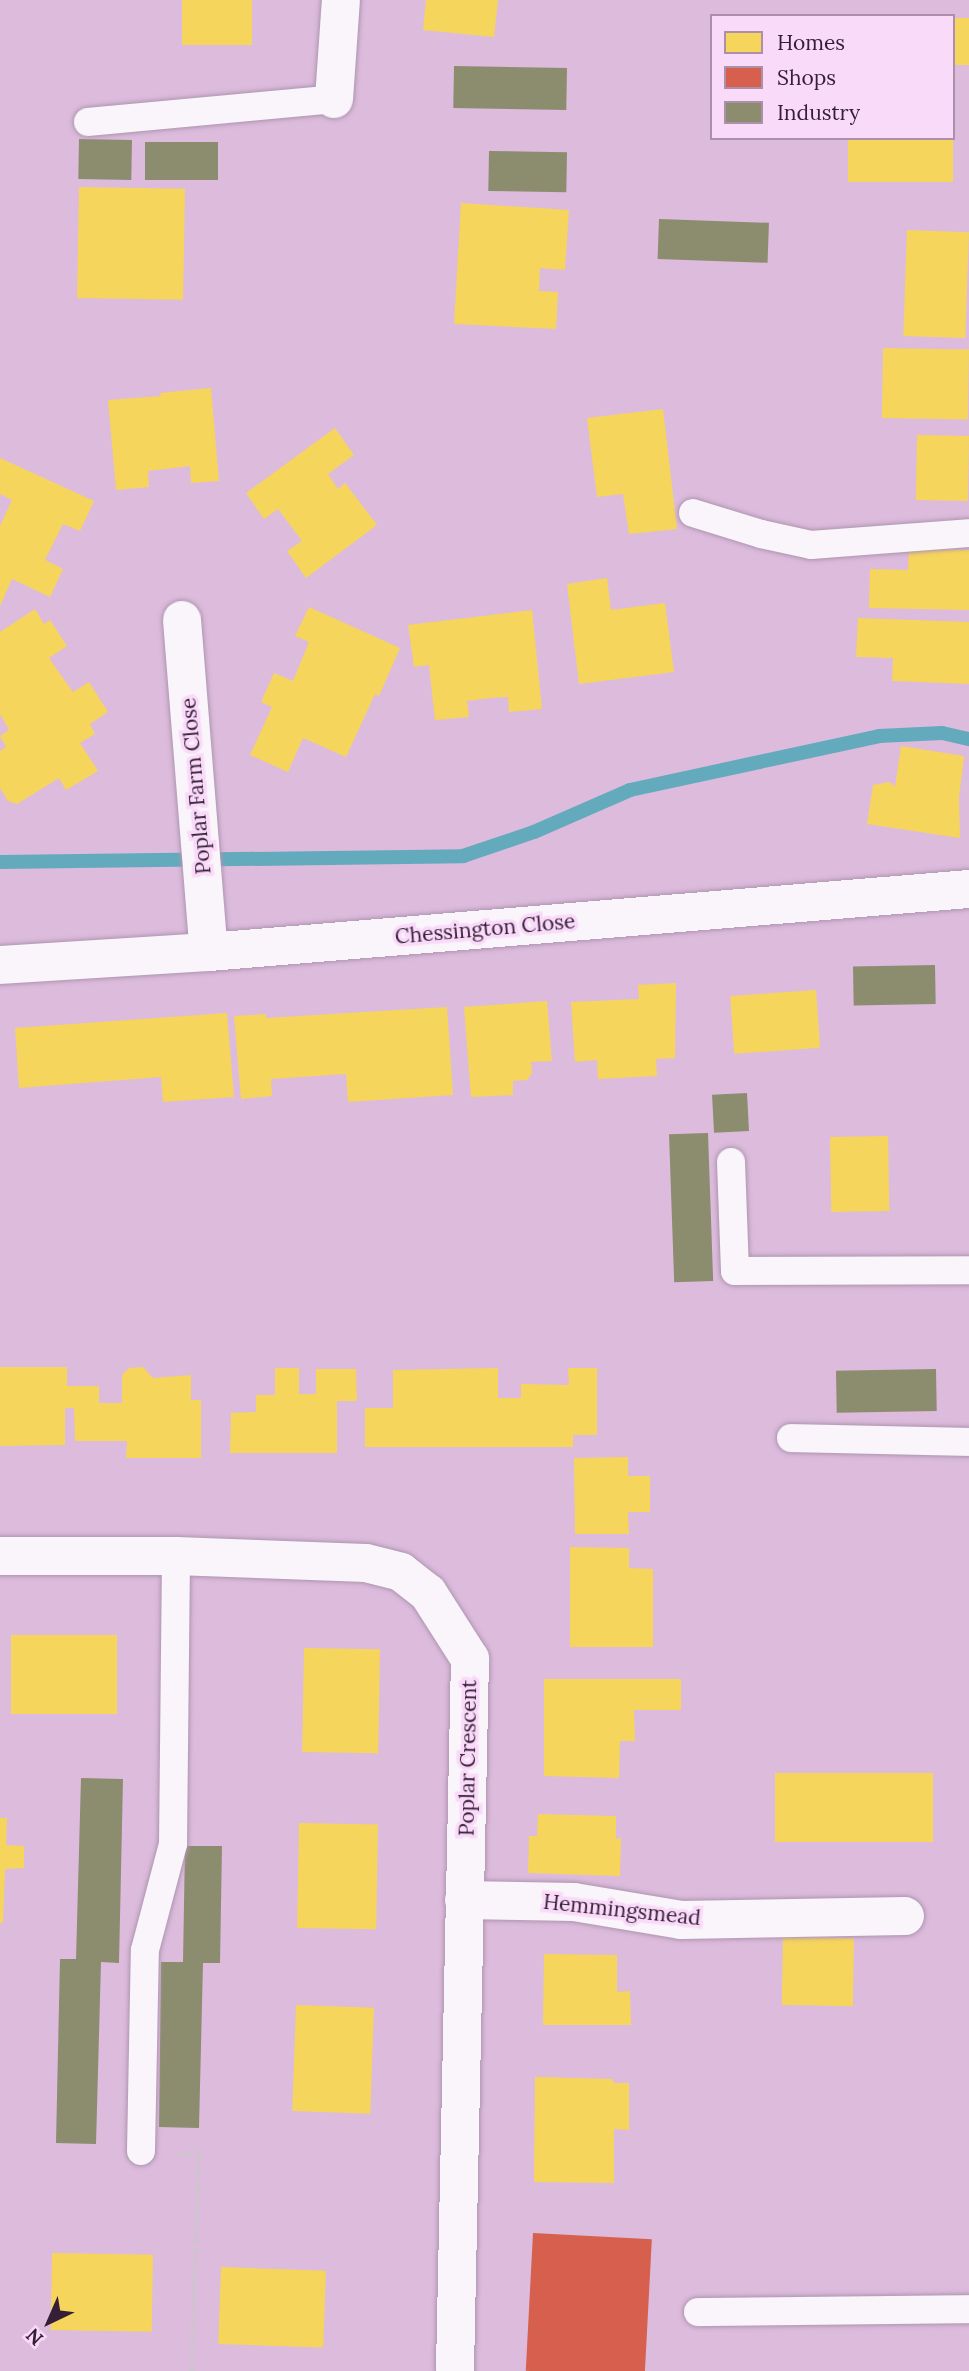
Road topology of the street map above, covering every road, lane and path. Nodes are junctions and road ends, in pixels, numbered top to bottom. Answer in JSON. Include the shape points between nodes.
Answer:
{"nodes":[{"id":1,"x":341,"y":0,"type":"edge"},
{"id":2,"x":334,"y":99,"type":"joint"},
{"id":3,"x":88,"y":122,"type":"dead end"},
{"id":4,"x":693,"y":513,"type":"dead end"},
{"id":5,"x":969,"y":533,"type":"edge"},
{"id":6,"x":182,"y":620,"type":"dead end"},
{"id":7,"x":969,"y":889,"type":"edge"},
{"id":8,"x":209,"y":952,"type":"junction"},
{"id":9,"x":0,"y":965,"type":"edge"},
{"id":10,"x":732,"y":1162,"type":"dead end"},
{"id":11,"x":969,"y":1270,"type":"edge"},
{"id":12,"x":791,"y":1438,"type":"dead end"},
{"id":13,"x":969,"y":1442,"type":"edge"},
{"id":14,"x":0,"y":1556,"type":"edge"},
{"id":15,"x":176,"y":1556,"type":"junction"},
{"id":16,"x":464,"y":1900,"type":"junction"},
{"id":17,"x":905,"y":1916,"type":"dead end"},
{"id":18,"x":141,"y":2151,"type":"joint"},
{"id":19,"x":969,"y":2309,"type":"edge"},
{"id":20,"x":698,"y":2312,"type":"dead end"},
{"id":21,"x":192,"y":2371,"type":"edge"},
{"id":22,"x":455,"y":2371,"type":"edge"}],
"edges":[{"from":1,"to":2,"type":"street"},
{"from":2,"to":3,"type":"lane"},
{"from":4,"to":5,"type":"lane","via":[[811,545]]},
{"from":6,"to":8,"type":"street","name":"Poplar Farm Close"},
{"from":7,"to":8,"type":"street","name":"Chessington Close"},
{"from":8,"to":9,"type":"street","name":"Chessington Close"},
{"from":10,"to":11,"type":"lane","via":[[735,1271]]},
{"from":12,"to":13,"type":"lane"},
{"from":14,"to":15,"type":"street","name":"Poplar Crescent"},
{"from":15,"to":16,"type":"street","name":"Poplar Crescent","via":[[366,1563],[401,1572],[428,1593],[470,1659]]},
{"from":15,"to":18,"type":"lane","via":[[173,1844],[145,1950]]},
{"from":16,"to":17,"type":"street","name":"Hemmingsmead","via":[[574,1902],[681,1920]]},
{"from":16,"to":22,"type":"street","name":"Poplar Crescent"},
{"from":18,"to":21,"type":"path","via":[[199,2154]]},
{"from":19,"to":20,"type":"lane"}]}
